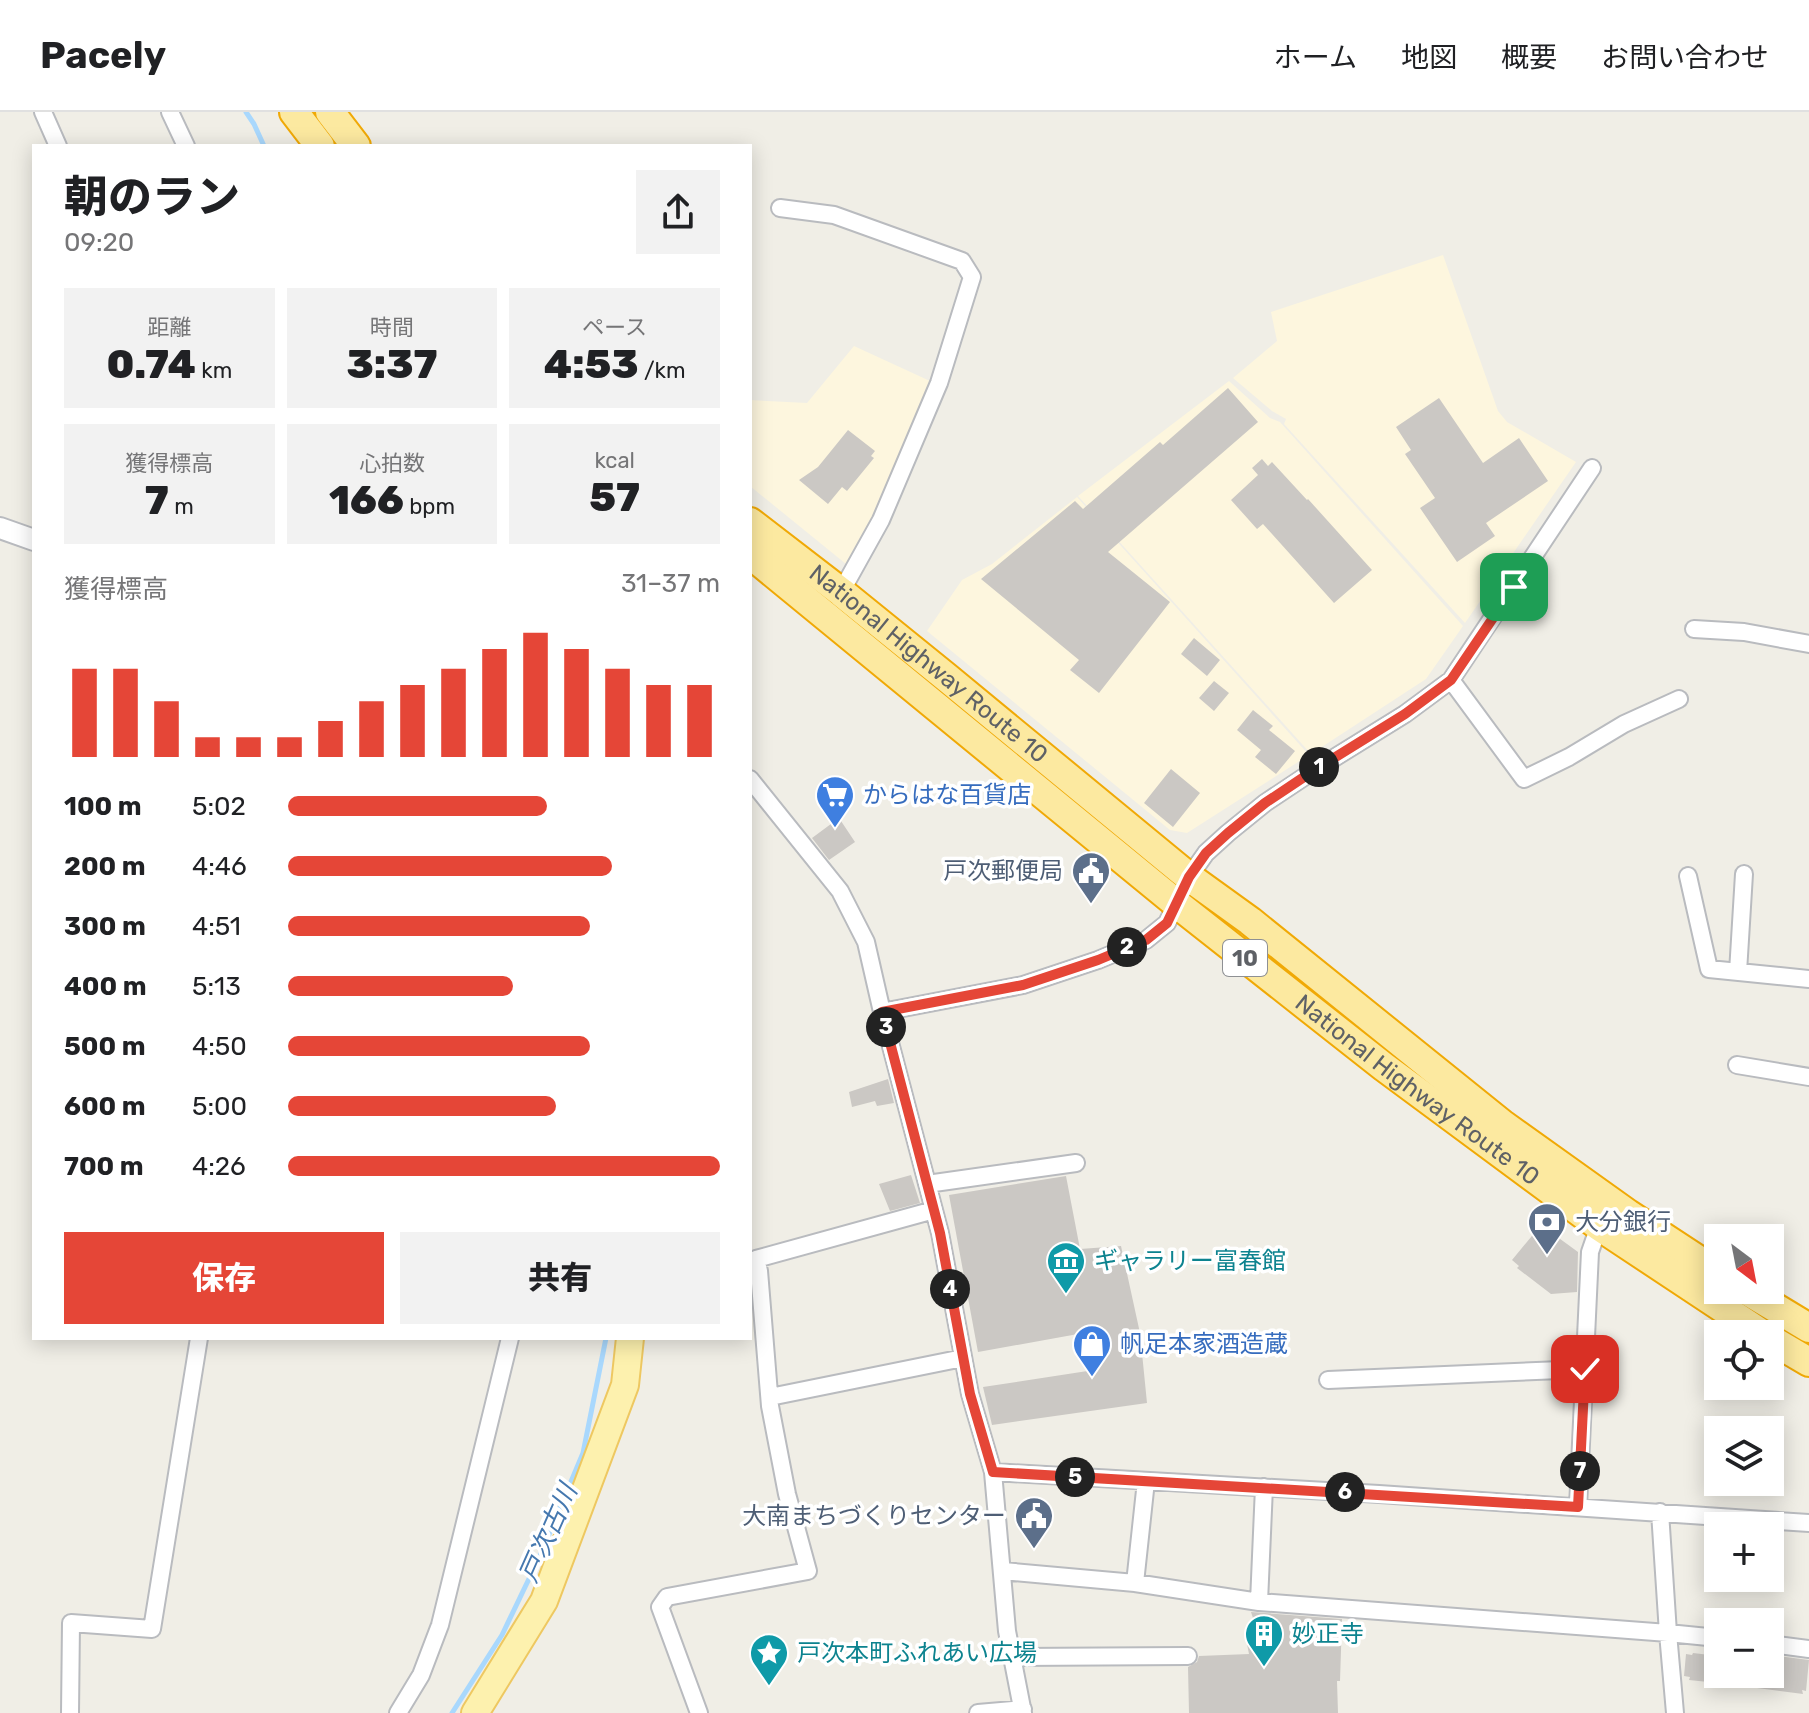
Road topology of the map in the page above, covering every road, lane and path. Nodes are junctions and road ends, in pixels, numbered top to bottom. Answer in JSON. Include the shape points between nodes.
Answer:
{"nodes":[{"id":1,"x":43,"y":112,"type":"edge"},
{"id":2,"x":170,"y":112,"type":"edge"},
{"id":3,"x":294,"y":112,"type":"edge"},
{"id":4,"x":330,"y":112,"type":"edge"},
{"id":5,"x":57,"y":144,"type":"edge"},
{"id":6,"x":185,"y":144,"type":"edge"},
{"id":7,"x":318,"y":144,"type":"edge"},
{"id":8,"x":354,"y":144,"type":"edge"},
{"id":9,"x":780,"y":208,"type":"dead end"},
{"id":10,"x":1592,"y":468,"type":"dead end"},
{"id":11,"x":752,"y":524,"type":"edge"},
{"id":12,"x":0,"y":528,"type":"edge"},
{"id":13,"x":32,"y":539,"type":"edge"},
{"id":14,"x":752,"y":556,"type":"edge"},
{"id":15,"x":841,"y":592,"type":"junction"},
{"id":16,"x":1694,"y":629,"type":"dead end"},
{"id":17,"x":1809,"y":644,"type":"edge"},
{"id":18,"x":1451,"y":680,"type":"junction"},
{"id":19,"x":1679,"y":699,"type":"dead end"},
{"id":20,"x":752,"y":781,"type":"edge"},
{"id":21,"x":1744,"y":874,"type":"dead end"},
{"id":22,"x":1688,"y":876,"type":"dead end"},
{"id":23,"x":1189,"y":877,"type":"junction"},
{"id":24,"x":1177,"y":904,"type":"junction"},
{"id":25,"x":1738,"y":972,"type":"junction"},
{"id":26,"x":1809,"y":979,"type":"edge"},
{"id":27,"x":882,"y":1012,"type":"junction"},
{"id":28,"x":1737,"y":1065,"type":"dead end"},
{"id":29,"x":1809,"y":1077,"type":"edge"},
{"id":30,"x":1076,"y":1163,"type":"dead end"},
{"id":31,"x":927,"y":1184,"type":"junction"},
{"id":32,"x":934,"y":1210,"type":"junction"},
{"id":33,"x":1607,"y":1215,"type":"junction"},
{"id":34,"x":1704,"y":1266,"type":"edge"},
{"id":35,"x":1769,"y":1304,"type":"edge"},
{"id":36,"x":1744,"y":1320,"type":"edge"},
{"id":37,"x":1809,"y":1328,"type":"edge"},
{"id":38,"x":199,"y":1340,"type":"edge"},
{"id":39,"x":510,"y":1340,"type":"edge"},
{"id":40,"x":630,"y":1340,"type":"edge"},
{"id":41,"x":1784,"y":1347,"type":"edge"},
{"id":42,"x":963,"y":1358,"type":"junction"},
{"id":43,"x":1809,"y":1362,"type":"edge"},
{"id":44,"x":1585,"y":1369,"type":"junction"},
{"id":45,"x":1328,"y":1380,"type":"dead end"},
{"id":46,"x":770,"y":1397,"type":"junction"},
{"id":47,"x":993,"y":1472,"type":"junction"},
{"id":48,"x":1146,"y":1481,"type":"junction"},
{"id":49,"x":1264,"y":1487,"type":"junction"},
{"id":50,"x":1578,"y":1507,"type":"junction"},
{"id":51,"x":1660,"y":1512,"type":"junction"},
{"id":52,"x":1809,"y":1523,"type":"edge"},
{"id":53,"x":1003,"y":1571,"type":"junction"},
{"id":54,"x":1135,"y":1583,"type":"junction"},
{"id":55,"x":1259,"y":1602,"type":"junction"},
{"id":56,"x":1668,"y":1633,"type":"junction"},
{"id":57,"x":1704,"y":1637,"type":"edge"},
{"id":58,"x":1784,"y":1646,"type":"edge"},
{"id":59,"x":1809,"y":1649,"type":"edge"},
{"id":60,"x":1188,"y":1656,"type":"dead end"},
{"id":61,"x":1012,"y":1657,"type":"junction"},
{"id":62,"x":1023,"y":1711,"type":"edge"},
{"id":63,"x":70,"y":1713,"type":"edge"},
{"id":64,"x":398,"y":1713,"type":"edge"},
{"id":65,"x":475,"y":1713,"type":"edge"},
{"id":66,"x":699,"y":1713,"type":"edge"},
{"id":67,"x":978,"y":1713,"type":"edge"},
{"id":68,"x":1675,"y":1713,"type":"edge"}],
"edges":[{"from":1,"to":5,"type":"street"},
{"from":2,"to":6,"type":"street"},
{"from":3,"to":7,"type":"highway"},
{"from":4,"to":8,"type":"highway"},
{"from":9,"to":15,"type":"street","via":[[834,215],[962,261],[972,277],[939,383],[881,520]]},
{"from":10,"to":18,"type":"street"},
{"from":11,"to":15,"type":"highway","name":"National Highway Route 10","number":"10"},
{"from":12,"to":13,"type":"street"},
{"from":14,"to":24,"type":"highway","name":"National Highway Route 10","number":"10"},
{"from":15,"to":23,"type":"highway","name":"National Highway Route 10","number":"10"},
{"from":16,"to":17,"type":"street"},
{"from":18,"to":19,"type":"street","via":[[1524,779]]},
{"from":18,"to":23,"type":"street","via":[[1265,803],[1206,853]]},
{"from":20,"to":27,"type":"street","via":[[840,891],[866,942]]},
{"from":21,"to":25,"type":"street"},
{"from":22,"to":25,"type":"street","via":[[1709,969]]},
{"from":23,"to":24,"type":"street"},
{"from":23,"to":33,"type":"highway","name":"National Highway Route 10","number":"10","via":[[1502,1124]]},
{"from":24,"to":27,"type":"street","via":[[1167,923],[1146,940],[1098,960],[1023,985]]},
{"from":24,"to":33,"type":"highway","name":"National Highway Route 10","number":"10","via":[[1384,1067]]},
{"from":25,"to":26,"type":"street"},
{"from":27,"to":31,"type":"street"},
{"from":28,"to":29,"type":"street"},
{"from":30,"to":31,"type":"street"},
{"from":31,"to":32,"type":"street"},
{"from":32,"to":42,"type":"street"},
{"from":32,"to":46,"type":"street","via":[[756,1259]]},
{"from":33,"to":34,"type":"highway","name":"National Highway Route 10","number":"10"},
{"from":33,"to":36,"type":"highway","name":"National Highway Route 10","number":"10"},
{"from":33,"to":44,"type":"street","via":[[1590,1252]]},
{"from":35,"to":37,"type":"highway"},
{"from":38,"to":63,"type":"street","via":[[152,1629],[71,1623]]},
{"from":39,"to":64,"type":"street","via":[[440,1625],[421,1675]]},
{"from":40,"to":65,"type":"main road","via":[[625,1385],[544,1601]]},
{"from":41,"to":43,"type":"highway"},
{"from":42,"to":46,"type":"street"},
{"from":42,"to":47,"type":"street"},
{"from":44,"to":45,"type":"street"},
{"from":44,"to":50,"type":"street"},
{"from":46,"to":66,"type":"street","via":[[787,1494],[808,1571],[667,1597],[660,1607]]},
{"from":47,"to":48,"type":"street"},
{"from":47,"to":53,"type":"street"},
{"from":48,"to":49,"type":"street"},
{"from":48,"to":54,"type":"street"},
{"from":49,"to":50,"type":"street"},
{"from":49,"to":55,"type":"street"},
{"from":50,"to":51,"type":"street"},
{"from":51,"to":52,"type":"street"},
{"from":51,"to":56,"type":"street"},
{"from":53,"to":54,"type":"street"},
{"from":53,"to":61,"type":"street"},
{"from":54,"to":55,"type":"street"},
{"from":55,"to":56,"type":"street"},
{"from":56,"to":57,"type":"street"},
{"from":56,"to":68,"type":"street"},
{"from":58,"to":59,"type":"street"},
{"from":60,"to":61,"type":"street"},
{"from":61,"to":62,"type":"street"},
{"from":62,"to":67,"type":"street"}]}
